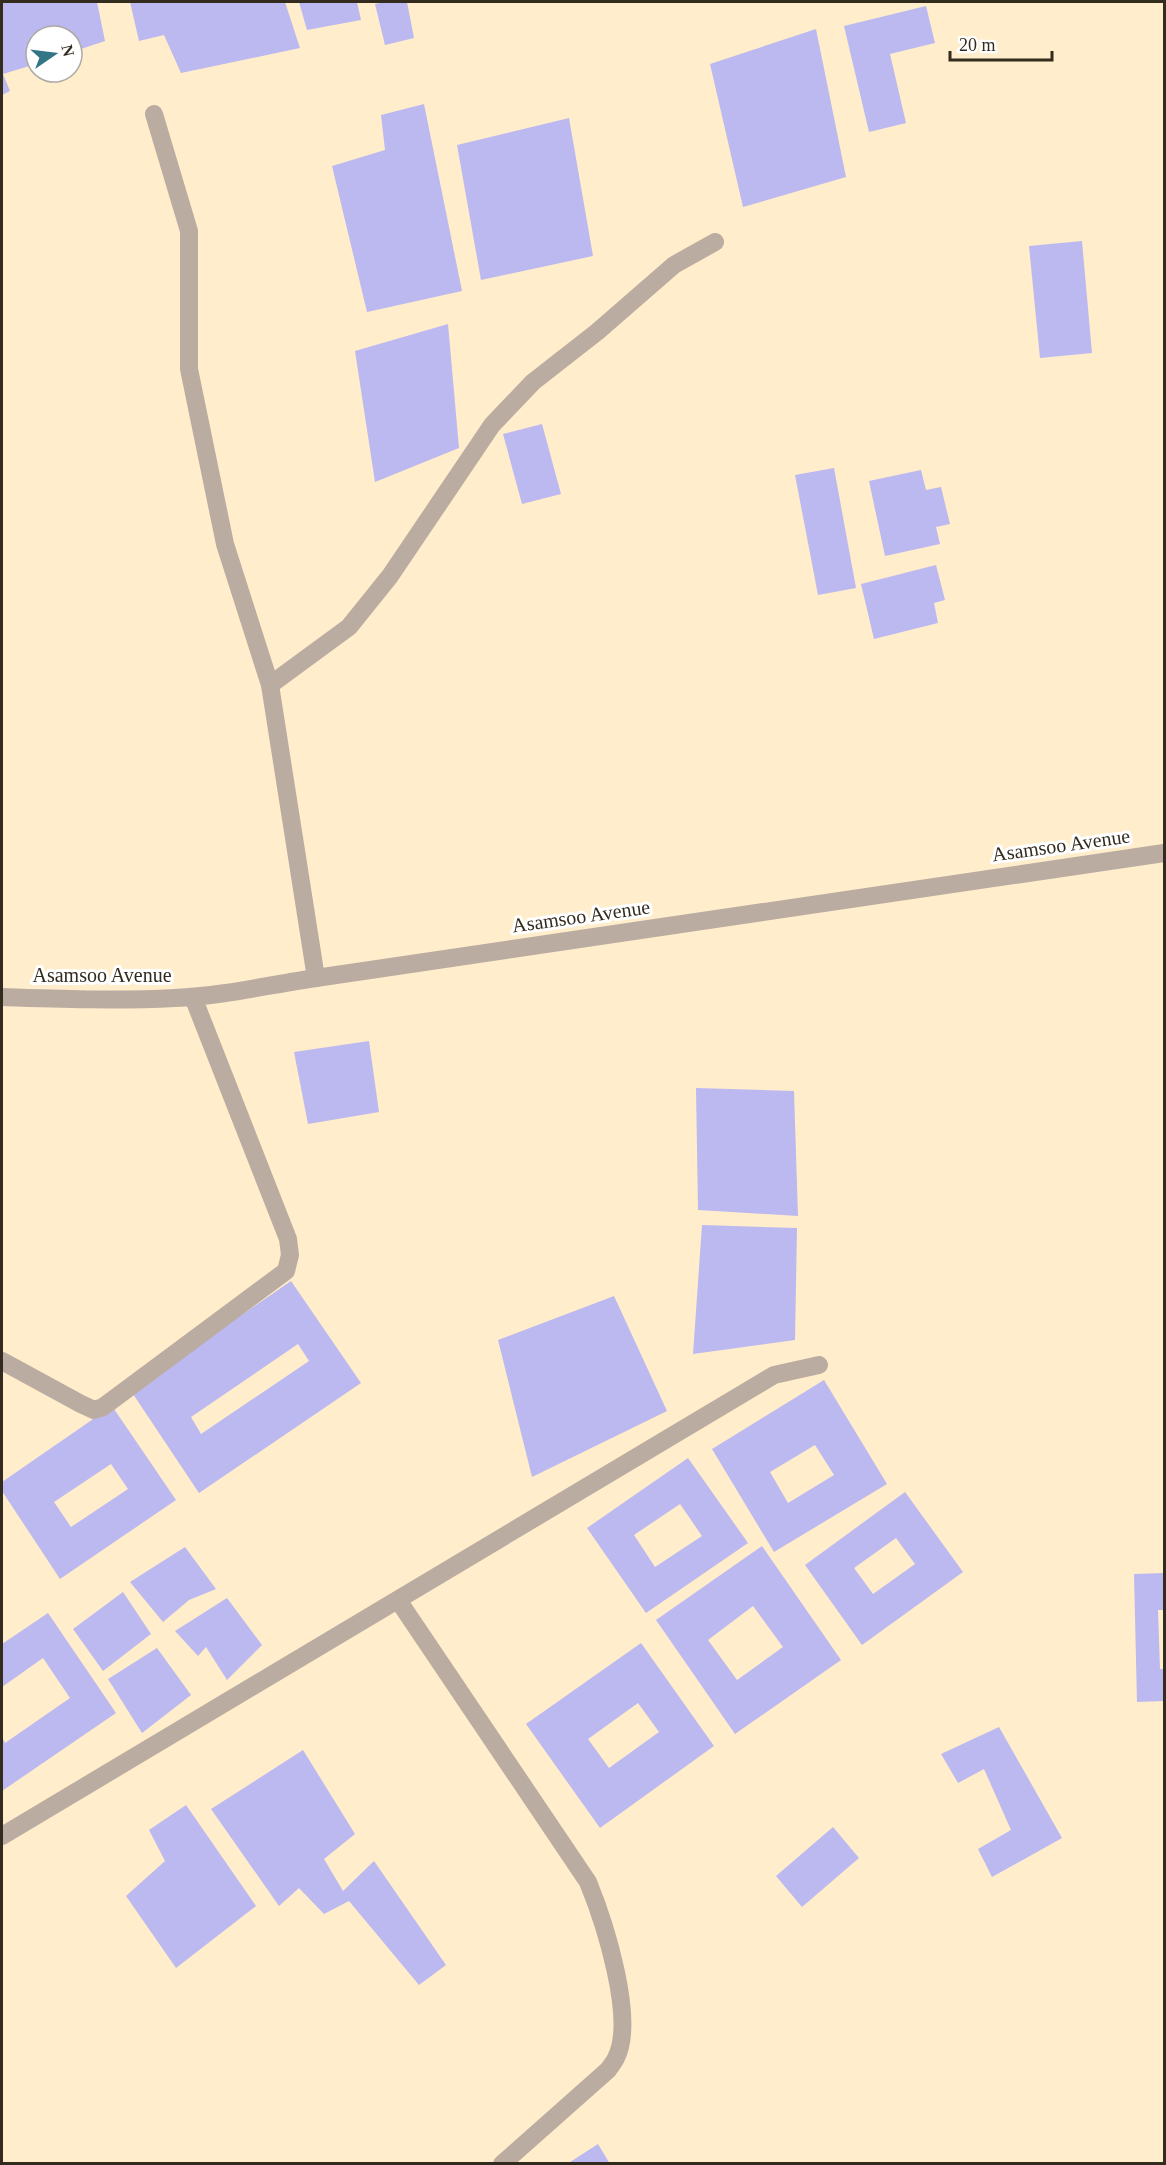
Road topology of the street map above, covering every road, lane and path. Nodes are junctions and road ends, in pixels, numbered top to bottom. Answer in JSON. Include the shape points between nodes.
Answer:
{"nodes":[{"id":1,"x":154,"y":114,"type":"dead end"},
{"id":2,"x":715,"y":242,"type":"dead end"},
{"id":3,"x":270,"y":685,"type":"junction"},
{"id":4,"x":1164,"y":853,"type":"edge"},
{"id":5,"x":316,"y":978,"type":"junction"},
{"id":6,"x":2,"y":997,"type":"edge"},
{"id":7,"x":193,"y":997,"type":"junction"},
{"id":8,"x":2,"y":1361,"type":"edge"},
{"id":9,"x":819,"y":1365,"type":"dead end"},
{"id":10,"x":398,"y":1600,"type":"junction"},
{"id":11,"x":2,"y":1836,"type":"edge"},
{"id":12,"x":502,"y":2163,"type":"edge"}],
"edges":[{"from":1,"to":3,"type":"street","via":[[189,231],[189,369],[225,544]]},
{"from":2,"to":3,"type":"street","via":[[674,265],[533,382],[492,425],[390,576],[349,627]]},
{"from":3,"to":5,"type":"street"},
{"from":4,"to":5,"type":"street","name":"Asamsoo Avenue"},
{"from":5,"to":7,"type":"street","name":"Asamsoo Avenue"},
{"from":6,"to":7,"type":"street","name":"Asamsoo Avenue"},
{"from":7,"to":8,"type":"street","via":[[288,1239],[290,1256],[286,1271],[94,1410]]},
{"from":9,"to":10,"type":"street","via":[[774,1375]]},
{"from":10,"to":11,"type":"street"},
{"from":10,"to":12,"type":"street","via":[[588,1882],[620,1988],[622,2029],[617,2057],[608,2070]]}]}
